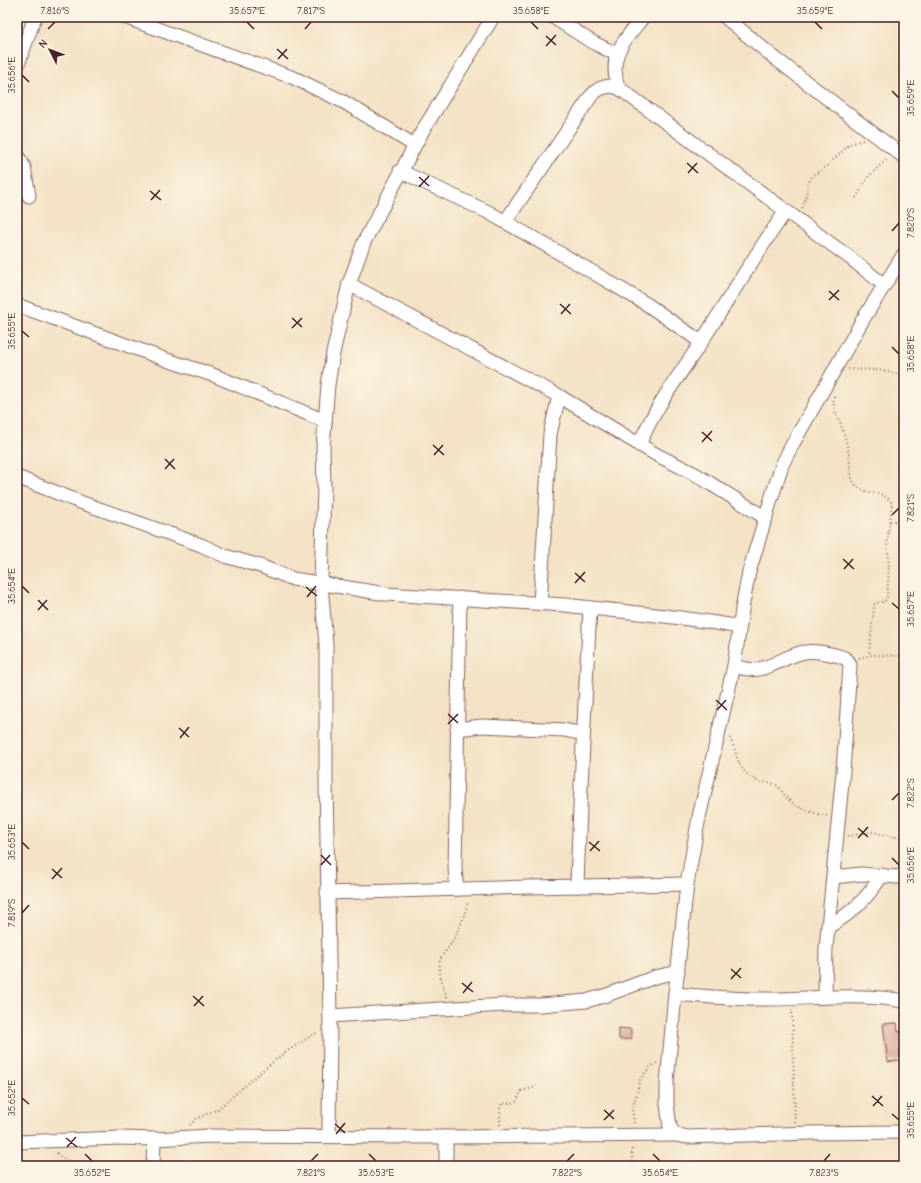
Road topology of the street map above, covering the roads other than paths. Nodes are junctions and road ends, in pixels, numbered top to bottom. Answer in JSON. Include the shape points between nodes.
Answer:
{"nodes":[{"id":1,"x":35,"y":17,"type":"edge"},
{"id":2,"x":124,"y":17,"type":"edge"},
{"id":3,"x":493,"y":17,"type":"edge"},
{"id":4,"x":553,"y":17,"type":"edge"},
{"id":5,"x":643,"y":17,"type":"edge"},
{"id":6,"x":726,"y":17,"type":"edge"},
{"id":7,"x":616,"y":54,"type":"junction"},
{"id":8,"x":17,"y":67,"type":"edge"},
{"id":9,"x":618,"y":87,"type":"junction"},
{"id":10,"x":414,"y":145,"type":"junction"},
{"id":11,"x":901,"y":154,"type":"edge"},
{"id":12,"x":17,"y":155,"type":"edge"},
{"id":13,"x":400,"y":171,"type":"junction"},
{"id":14,"x":29,"y":196,"type":"dead end"},
{"id":15,"x":791,"y":214,"type":"junction"},
{"id":16,"x":505,"y":222,"type":"junction"},
{"id":17,"x":902,"y":260,"type":"edge"},
{"id":18,"x":349,"y":284,"type":"junction"},
{"id":19,"x":884,"y":285,"type":"junction"},
{"id":20,"x":17,"y":305,"type":"edge"},
{"id":21,"x":701,"y":342,"type":"junction"},
{"id":22,"x":559,"y":396,"type":"junction"},
{"id":23,"x":325,"y":420,"type":"junction"},
{"id":24,"x":639,"y":444,"type":"junction"},
{"id":25,"x":17,"y":476,"type":"edge"},
{"id":26,"x":766,"y":518,"type":"junction"},
{"id":27,"x":321,"y":583,"type":"junction"},
{"id":28,"x":460,"y":598,"type":"junction"},
{"id":29,"x":540,"y":604,"type":"junction"},
{"id":30,"x":590,"y":609,"type":"junction"},
{"id":31,"x":739,"y":627,"type":"junction"},
{"id":32,"x":734,"y":666,"type":"junction"},
{"id":33,"x":456,"y":729,"type":"junction"},
{"id":34,"x":583,"y":734,"type":"junction"},
{"id":35,"x":882,"y":875,"type":"junction"},
{"id":36,"x":904,"y":875,"type":"edge"},
{"id":37,"x":833,"y":877,"type":"junction"},
{"id":38,"x":687,"y":884,"type":"junction"},
{"id":39,"x":576,"y":886,"type":"junction"},
{"id":40,"x":457,"y":889,"type":"junction"},
{"id":41,"x":327,"y":893,"type":"junction"},
{"id":42,"x":828,"y":927,"type":"junction"},
{"id":43,"x":678,"y":972,"type":"junction"},
{"id":44,"x":675,"y":994,"type":"junction"},
{"id":45,"x":825,"y":997,"type":"junction"},
{"id":46,"x":904,"y":1000,"type":"edge"},
{"id":47,"x":330,"y":1018,"type":"junction"},
{"id":48,"x":904,"y":1132,"type":"edge"},
{"id":49,"x":677,"y":1135,"type":"junction"},
{"id":50,"x":329,"y":1136,"type":"junction"},
{"id":51,"x":446,"y":1137,"type":"junction"},
{"id":52,"x":154,"y":1139,"type":"junction"},
{"id":53,"x":17,"y":1142,"type":"edge"},
{"id":54,"x":153,"y":1166,"type":"edge"},
{"id":55,"x":446,"y":1166,"type":"edge"}],
"edges":[{"from":1,"to":8,"type":"street"},
{"from":2,"to":10,"type":"street","via":[[294,78],[344,102]]},
{"from":3,"to":10,"type":"street"},
{"from":4,"to":7,"type":"street"},
{"from":5,"to":7,"type":"street"},
{"from":6,"to":11,"type":"street","via":[[776,59]]},
{"from":7,"to":9,"type":"street","via":[[614,70]]},
{"from":9,"to":15,"type":"street"},
{"from":9,"to":16,"type":"street","via":[[612,85],[600,88],[591,96]]},
{"from":10,"to":13,"type":"street"},
{"from":12,"to":14,"type":"street","via":[[24,167]]},
{"from":13,"to":16,"type":"street"},
{"from":13,"to":18,"type":"street","via":[[364,242]]},
{"from":15,"to":19,"type":"street"},
{"from":15,"to":21,"type":"street","via":[[766,239]]},
{"from":16,"to":21,"type":"street","via":[[629,294]]},
{"from":17,"to":19,"type":"street"},
{"from":18,"to":22,"type":"street"},
{"from":18,"to":23,"type":"street","via":[[333,353]]},
{"from":19,"to":26,"type":"street","via":[[796,437],[782,465]]},
{"from":20,"to":23,"type":"street","via":[[213,375]]},
{"from":21,"to":24,"type":"street","via":[[657,407]]},
{"from":22,"to":24,"type":"street"},
{"from":22,"to":29,"type":"street","via":[[550,434]]},
{"from":23,"to":27,"type":"street"},
{"from":24,"to":26,"type":"street","via":[[695,474]]},
{"from":25,"to":27,"type":"street","via":[[225,556],[293,578]]},
{"from":26,"to":31,"type":"street","via":[[749,572]]},
{"from":27,"to":28,"type":"street","via":[[386,594]]},
{"from":27,"to":41,"type":"street","via":[[326,645]]},
{"from":28,"to":29,"type":"street"},
{"from":28,"to":33,"type":"street"},
{"from":29,"to":30,"type":"street"},
{"from":30,"to":31,"type":"street"},
{"from":30,"to":34,"type":"street"},
{"from":31,"to":32,"type":"street"},
{"from":32,"to":37,"type":"street","via":[[750,670],[760,669],[806,651],[842,657],[849,662],[850,680]]},
{"from":32,"to":38,"type":"street","via":[[699,817]]},
{"from":33,"to":34,"type":"street","via":[[482,726],[564,730]]},
{"from":33,"to":40,"type":"street"},
{"from":34,"to":39,"type":"street"},
{"from":35,"to":36,"type":"street"},
{"from":35,"to":37,"type":"street"},
{"from":35,"to":42,"type":"street","via":[[858,907]]},
{"from":37,"to":42,"type":"street"},
{"from":38,"to":39,"type":"street"},
{"from":38,"to":43,"type":"street"},
{"from":39,"to":40,"type":"street"},
{"from":40,"to":41,"type":"street"},
{"from":41,"to":47,"type":"street"},
{"from":42,"to":45,"type":"street"},
{"from":43,"to":44,"type":"street"},
{"from":43,"to":47,"type":"street","via":[[586,1000]]},
{"from":44,"to":45,"type":"street","via":[[754,999]]},
{"from":44,"to":49,"type":"street","via":[[667,1083],[668,1118],[670,1128]]},
{"from":45,"to":46,"type":"street"},
{"from":47,"to":50,"type":"street"},
{"from":48,"to":49,"type":"street","via":[[704,1137]]},
{"from":49,"to":51,"type":"street"},
{"from":50,"to":51,"type":"street"},
{"from":50,"to":52,"type":"street","via":[[210,1136]]},
{"from":51,"to":55,"type":"street"},
{"from":52,"to":53,"type":"street"},
{"from":52,"to":54,"type":"street"}]}
